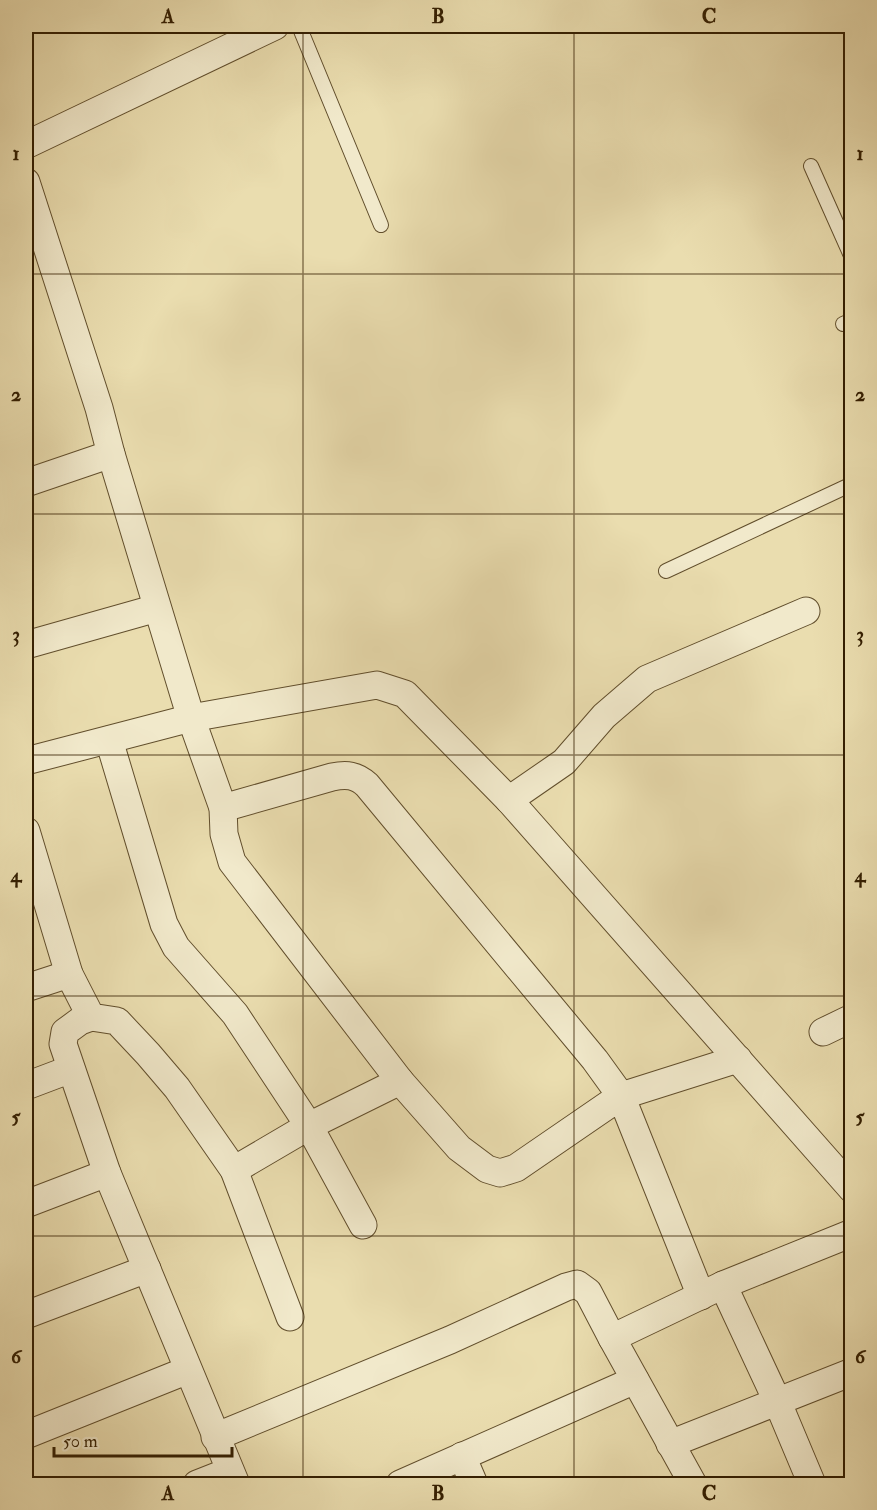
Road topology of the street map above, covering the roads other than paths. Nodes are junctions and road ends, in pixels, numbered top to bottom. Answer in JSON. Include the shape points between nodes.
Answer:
{"nodes":[{"id":1,"x":275,"y":26,"type":"edge"},
{"id":2,"x":299,"y":26,"type":"edge"},
{"id":3,"x":26,"y":145,"type":"edge"},
{"id":4,"x":811,"y":166,"type":"dead end"},
{"id":5,"x":26,"y":182,"type":"edge"},
{"id":6,"x":381,"y":225,"type":"dead end"},
{"id":7,"x":852,"y":258,"type":"edge"},
{"id":8,"x":111,"y":454,"type":"junction"},
{"id":9,"x":26,"y":483,"type":"edge"},
{"id":10,"x":852,"y":484,"type":"edge"},
{"id":11,"x":666,"y":571,"type":"dead end"},
{"id":12,"x":157,"y":608,"type":"junction"},
{"id":13,"x":806,"y":611,"type":"dead end"},
{"id":14,"x":26,"y":645,"type":"edge"},
{"id":15,"x":191,"y":718,"type":"junction"},
{"id":16,"x":109,"y":740,"type":"junction"},
{"id":17,"x":26,"y":761,"type":"edge"},
{"id":18,"x":509,"y":800,"type":"junction"},
{"id":19,"x":223,"y":808,"type":"junction"},
{"id":20,"x":26,"y":831,"type":"edge"},
{"id":21,"x":69,"y":974,"type":"junction"},
{"id":22,"x":26,"y":988,"type":"edge"},
{"id":23,"x":91,"y":1017,"type":"junction"},
{"id":24,"x":852,"y":1018,"type":"edge"},
{"id":25,"x":823,"y":1032,"type":"dead end"},
{"id":26,"x":738,"y":1059,"type":"junction"},
{"id":27,"x":71,"y":1069,"type":"junction"},
{"id":28,"x":400,"y":1081,"type":"junction"},
{"id":29,"x":26,"y":1086,"type":"edge"},
{"id":30,"x":621,"y":1096,"type":"junction"},
{"id":31,"x":309,"y":1126,"type":"junction"},
{"id":32,"x":234,"y":1170,"type":"junction"},
{"id":33,"x":107,"y":1173,"type":"junction"},
{"id":34,"x":852,"y":1189,"type":"edge"},
{"id":35,"x":26,"y":1204,"type":"edge"},
{"id":36,"x":363,"y":1225,"type":"dead end"},
{"id":37,"x":852,"y":1233,"type":"edge"},
{"id":38,"x":147,"y":1269,"type":"junction"},
{"id":39,"x":712,"y":1291,"type":"junction"},
{"id":40,"x":26,"y":1315,"type":"edge"},
{"id":41,"x":290,"y":1317,"type":"dead end"},
{"id":42,"x":612,"y":1338,"type":"junction"},
{"id":43,"x":188,"y":1370,"type":"junction"},
{"id":44,"x":852,"y":1372,"type":"edge"},
{"id":45,"x":635,"y":1380,"type":"junction"},
{"id":46,"x":778,"y":1402,"type":"junction"},
{"id":47,"x":26,"y":1435,"type":"edge"},
{"id":48,"x":215,"y":1437,"type":"junction"},
{"id":49,"x":670,"y":1444,"type":"junction"},
{"id":50,"x":462,"y":1456,"type":"junction"},
{"id":51,"x":233,"y":1478,"type":"edge"},
{"id":52,"x":683,"y":1482,"type":"edge"},
{"id":53,"x":197,"y":1485,"type":"edge"},
{"id":54,"x":400,"y":1485,"type":"edge"},
{"id":55,"x":474,"y":1485,"type":"edge"},
{"id":56,"x":812,"y":1485,"type":"edge"}],
"edges":[{"from":1,"to":3,"type":"street"},
{"from":2,"to":6,"type":"lane"},
{"from":4,"to":7,"type":"lane"},
{"from":5,"to":8,"type":"street"},
{"from":8,"to":9,"type":"street"},
{"from":8,"to":12,"type":"street"},
{"from":10,"to":11,"type":"lane"},
{"from":12,"to":14,"type":"street"},
{"from":12,"to":15,"type":"street"},
{"from":13,"to":18,"type":"street","via":[[647,679],[604,716],[564,762]]},
{"from":15,"to":16,"type":"street"},
{"from":15,"to":18,"type":"street","via":[[377,686],[405,694]]},
{"from":15,"to":19,"type":"street"},
{"from":16,"to":17,"type":"street"},
{"from":16,"to":31,"type":"street","via":[[164,924],[176,947],[235,1014]]},
{"from":18,"to":26,"type":"street"},
{"from":19,"to":28,"type":"street","via":[[224,834],[232,862]]},
{"from":19,"to":30,"type":"street","via":[[344,774],[357,776]]},
{"from":20,"to":21,"type":"street"},
{"from":21,"to":22,"type":"street"},
{"from":21,"to":23,"type":"street"},
{"from":23,"to":27,"type":"street","via":[[65,1032],[63,1044]]},
{"from":23,"to":32,"type":"street","via":[[117,1021],[148,1054],[177,1088]]},
{"from":24,"to":25,"type":"street"},
{"from":26,"to":30,"type":"street"},
{"from":26,"to":34,"type":"street"},
{"from":27,"to":29,"type":"street"},
{"from":27,"to":33,"type":"street"},
{"from":28,"to":30,"type":"street","via":[[459,1148],[500,1173],[516,1168]]},
{"from":28,"to":31,"type":"street"},
{"from":30,"to":39,"type":"street"},
{"from":31,"to":32,"type":"street"},
{"from":31,"to":36,"type":"street"},
{"from":32,"to":41,"type":"street"},
{"from":33,"to":35,"type":"street"},
{"from":33,"to":38,"type":"street"},
{"from":37,"to":39,"type":"street"},
{"from":38,"to":40,"type":"street"},
{"from":38,"to":43,"type":"street"},
{"from":39,"to":42,"type":"street"},
{"from":39,"to":46,"type":"street"},
{"from":42,"to":45,"type":"street"},
{"from":42,"to":48,"type":"street","via":[[588,1292],[577,1284]]},
{"from":43,"to":47,"type":"street"},
{"from":43,"to":48,"type":"street"},
{"from":44,"to":46,"type":"street"},
{"from":45,"to":49,"type":"street"},
{"from":45,"to":50,"type":"street"},
{"from":46,"to":49,"type":"street"},
{"from":46,"to":56,"type":"street"},
{"from":48,"to":51,"type":"street"},
{"from":49,"to":52,"type":"street"},
{"from":50,"to":54,"type":"street"},
{"from":50,"to":55,"type":"street"},
{"from":51,"to":53,"type":"street"}]}
